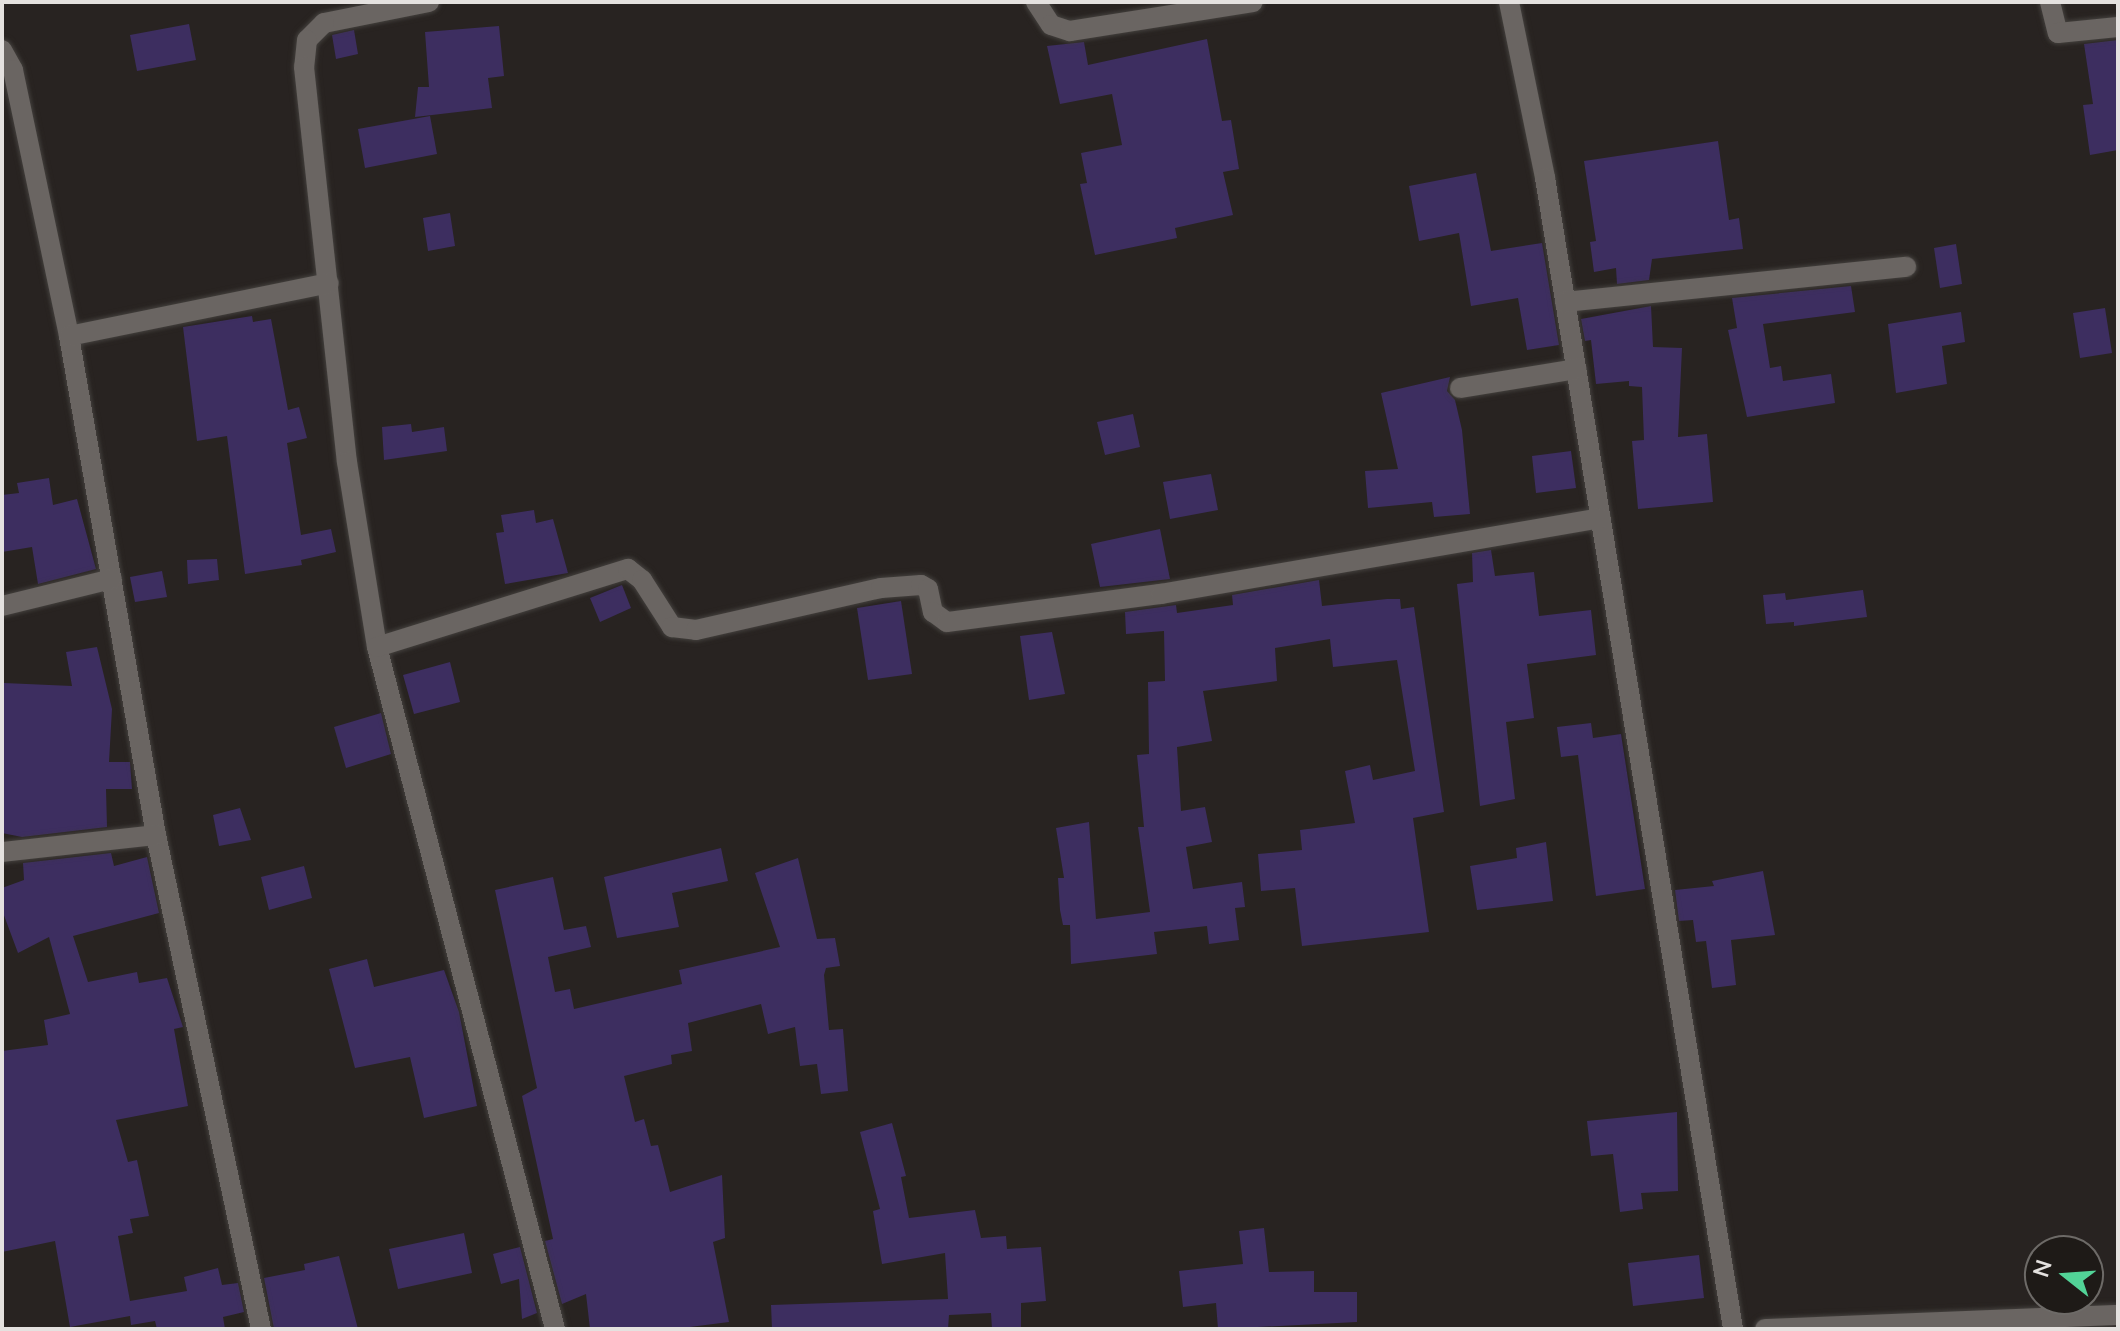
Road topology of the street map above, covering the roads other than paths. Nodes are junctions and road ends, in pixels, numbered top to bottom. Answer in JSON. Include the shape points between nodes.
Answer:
{"nodes":[{"id":1,"x":429,"y":2,"type":"edge"},
{"id":2,"x":1036,"y":2,"type":"edge"},
{"id":3,"x":1253,"y":2,"type":"edge"},
{"id":4,"x":1509,"y":2,"type":"edge"},
{"id":5,"x":2050,"y":2,"type":"edge"},
{"id":6,"x":2118,"y":27,"type":"edge"},
{"id":7,"x":2,"y":50,"type":"edge"},
{"id":8,"x":1906,"y":267,"type":"dead end"},
{"id":9,"x":329,"y":283,"type":"junction"},
{"id":10,"x":1565,"y":302,"type":"junction"},
{"id":11,"x":69,"y":336,"type":"junction"},
{"id":12,"x":1576,"y":369,"type":"junction"},
{"id":13,"x":1460,"y":388,"type":"dead end"},
{"id":14,"x":1600,"y":518,"type":"junction"},
{"id":15,"x":112,"y":579,"type":"junction"},
{"id":16,"x":2,"y":606,"type":"edge"},
{"id":17,"x":377,"y":647,"type":"junction"},
{"id":18,"x":156,"y":835,"type":"junction"},
{"id":19,"x":2,"y":852,"type":"edge"},
{"id":20,"x":2118,"y":1315,"type":"edge"},
{"id":21,"x":261,"y":1329,"type":"edge"},
{"id":22,"x":555,"y":1329,"type":"edge"},
{"id":23,"x":1733,"y":1329,"type":"edge"},
{"id":24,"x":1765,"y":1329,"type":"edge"}],
"edges":[{"from":1,"to":9,"type":"street","via":[[324,23],[307,40],[304,67]]},
{"from":2,"to":3,"type":"street","via":[[1051,25],[1070,31]]},
{"from":4,"to":10,"type":"street"},
{"from":5,"to":6,"type":"street","via":[[2058,33]]},
{"from":7,"to":11,"type":"street","via":[[13,70]]},
{"from":8,"to":10,"type":"street"},
{"from":9,"to":11,"type":"street"},
{"from":9,"to":17,"type":"street","via":[[347,462]]},
{"from":10,"to":12,"type":"street"},
{"from":11,"to":15,"type":"street"},
{"from":12,"to":13,"type":"street"},
{"from":12,"to":14,"type":"street"},
{"from":14,"to":17,"type":"street","via":[[1161,594],[947,622],[933,612],[928,589],[921,585],[881,588],[696,630],[672,627],[642,580],[628,569]]},
{"from":14,"to":23,"type":"street"},
{"from":15,"to":16,"type":"street"},
{"from":15,"to":18,"type":"street"},
{"from":17,"to":22,"type":"street"},
{"from":18,"to":19,"type":"street"},
{"from":18,"to":21,"type":"street"},
{"from":20,"to":24,"type":"street"}]}
